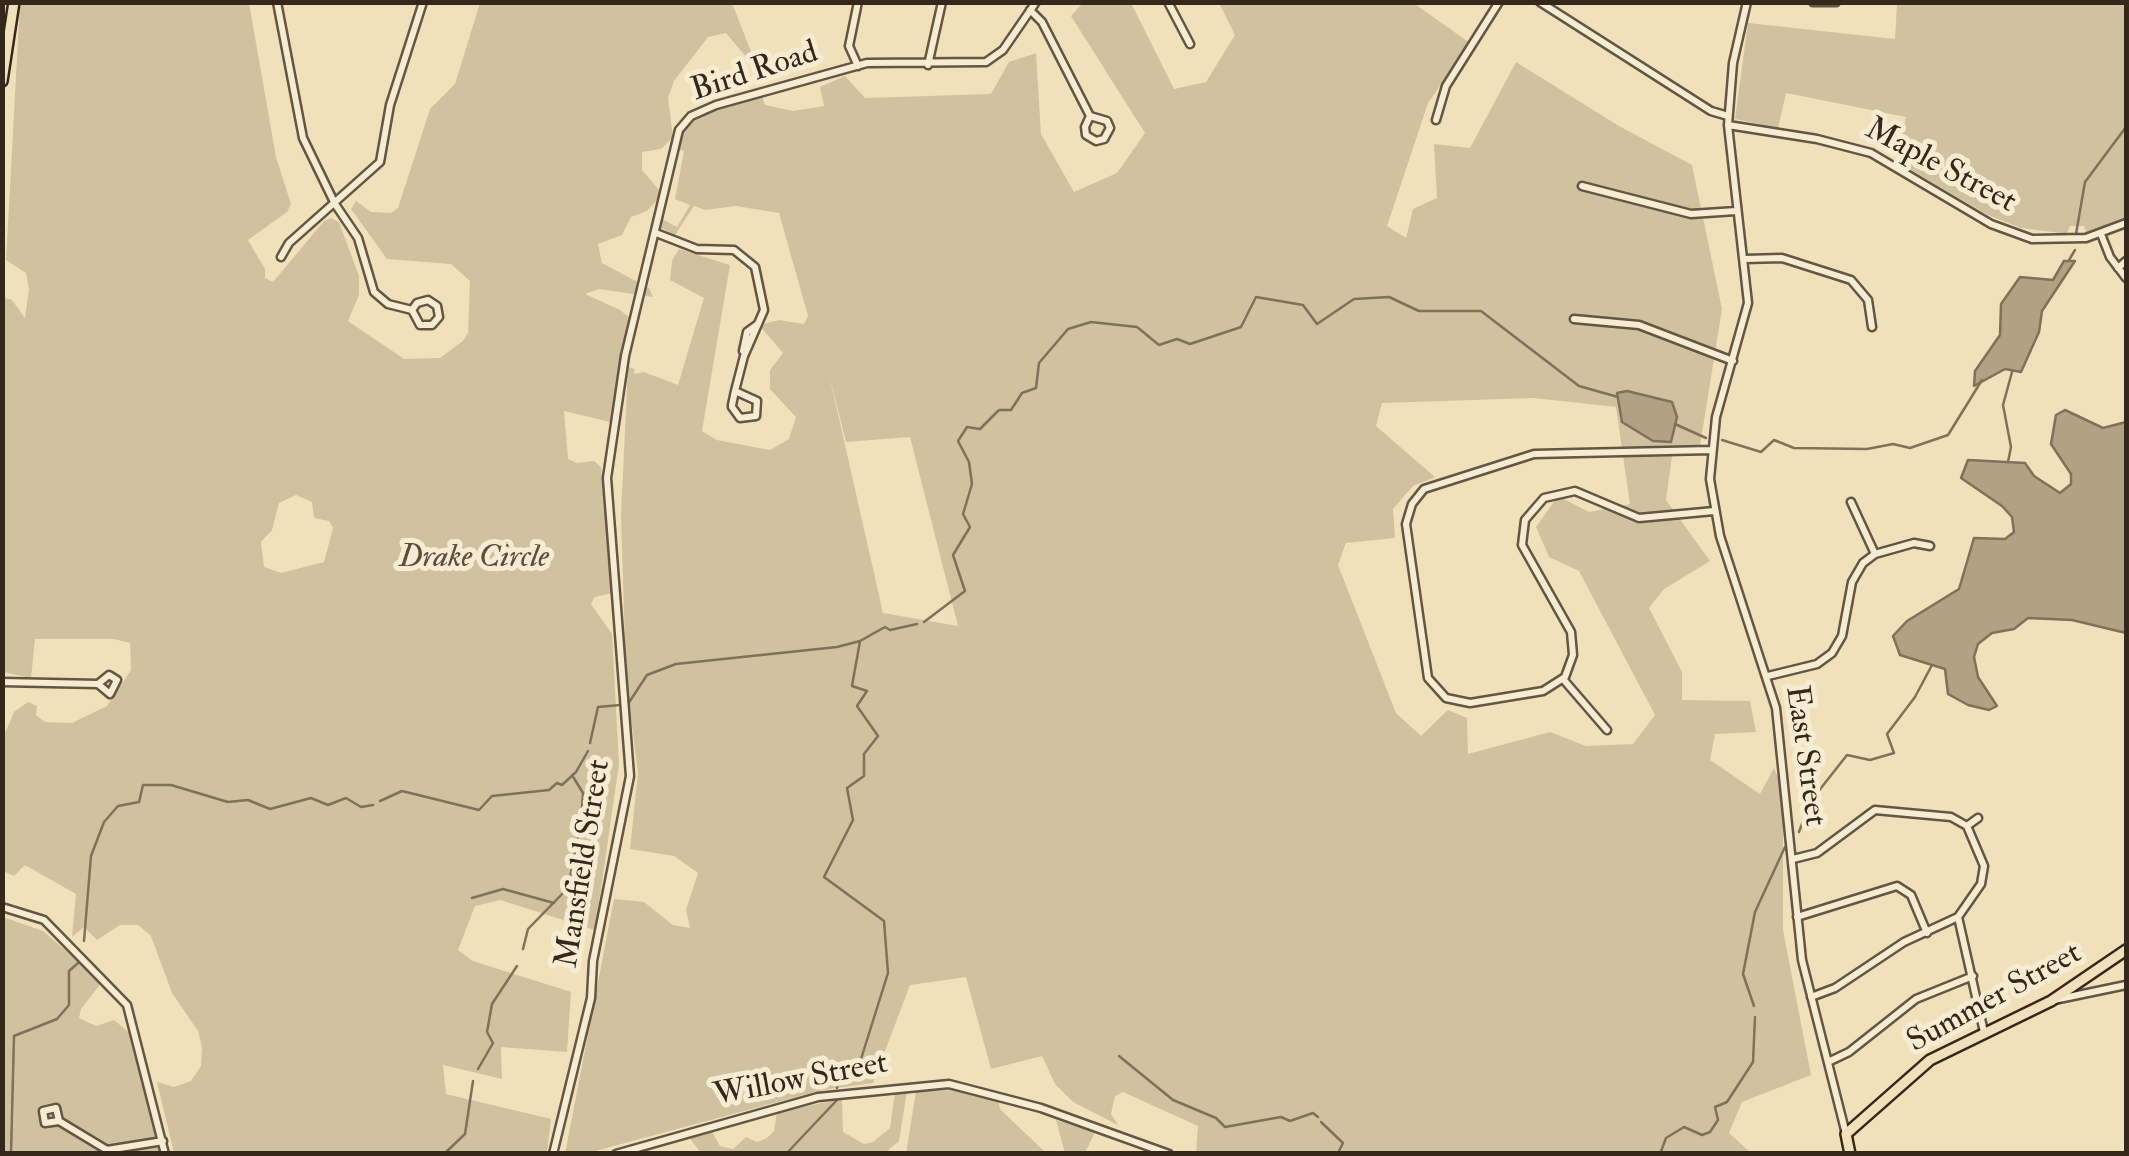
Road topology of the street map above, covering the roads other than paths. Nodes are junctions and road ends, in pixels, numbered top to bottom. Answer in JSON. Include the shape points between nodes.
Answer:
{"nodes":[{"id":1,"x":14,"y":2,"type":"edge"},
{"id":2,"x":278,"y":2,"type":"edge"},
{"id":3,"x":423,"y":2,"type":"edge"},
{"id":4,"x":858,"y":2,"type":"edge"},
{"id":5,"x":942,"y":2,"type":"edge"},
{"id":6,"x":1036,"y":2,"type":"edge"},
{"id":7,"x":1168,"y":2,"type":"edge"},
{"id":8,"x":1499,"y":2,"type":"edge"},
{"id":9,"x":1540,"y":2,"type":"edge"},
{"id":10,"x":1747,"y":2,"type":"edge"},
{"id":11,"x":1813,"y":2,"type":"edge"},
{"id":12,"x":1836,"y":2,"type":"edge"},
{"id":13,"x":1030,"y":10,"type":"junction"},
{"id":14,"x":1190,"y":44,"type":"dead end"},
{"id":15,"x":928,"y":65,"type":"junction"},
{"id":16,"x":858,"y":66,"type":"junction"},
{"id":17,"x":2,"y":81,"type":"edge"},
{"id":18,"x":1090,"y":116,"type":"junction"},
{"id":19,"x":1436,"y":120,"type":"dead end"},
{"id":20,"x":1728,"y":121,"type":"junction"},
{"id":21,"x":1582,"y":186,"type":"dead end"},
{"id":22,"x":335,"y":204,"type":"junction"},
{"id":23,"x":1736,"y":212,"type":"junction"},
{"id":24,"x":2126,"y":223,"type":"edge"},
{"id":25,"x":656,"y":233,"type":"junction"},
{"id":26,"x":2101,"y":234,"type":"junction"},
{"id":27,"x":281,"y":257,"type":"dead end"},
{"id":28,"x":1745,"y":259,"type":"junction"},
{"id":29,"x":2126,"y":260,"type":"edge"},
{"id":30,"x":2118,"y":268,"type":"junction"},
{"id":31,"x":2126,"y":278,"type":"edge"},
{"id":32,"x":412,"y":310,"type":"junction"},
{"id":33,"x":1574,"y":318,"type":"dead end"},
{"id":34,"x":1872,"y":327,"type":"dead end"},
{"id":35,"x":1733,"y":360,"type":"junction"},
{"id":36,"x":736,"y":390,"type":"junction"},
{"id":37,"x":1711,"y":450,"type":"junction"},
{"id":38,"x":609,"y":459,"type":"joint"},
{"id":39,"x":1851,"y":502,"type":"dead end"},
{"id":40,"x":1714,"y":511,"type":"junction"},
{"id":41,"x":1930,"y":546,"type":"dead end"},
{"id":42,"x":1875,"y":554,"type":"junction"},
{"id":43,"x":1768,"y":676,"type":"junction"},
{"id":44,"x":1563,"y":680,"type":"junction"},
{"id":45,"x":2,"y":682,"type":"edge"},
{"id":46,"x":98,"y":684,"type":"dead end"},
{"id":47,"x":1607,"y":730,"type":"dead end"},
{"id":48,"x":1978,"y":818,"type":"dead end"},
{"id":49,"x":1968,"y":826,"type":"junction"},
{"id":50,"x":1793,"y":859,"type":"junction"},
{"id":51,"x":2,"y":907,"type":"edge"},
{"id":52,"x":1798,"y":917,"type":"junction"},
{"id":53,"x":1958,"y":917,"type":"junction"},
{"id":54,"x":1927,"y":932,"type":"junction"},
{"id":55,"x":2126,"y":950,"type":"edge"},
{"id":56,"x":1973,"y":976,"type":"junction"},
{"id":57,"x":2126,"y":985,"type":"edge"},
{"id":58,"x":1810,"y":997,"type":"junction"},
{"id":59,"x":2051,"y":1001,"type":"junction"},
{"id":60,"x":1984,"y":1032,"type":"junction"},
{"id":61,"x":1828,"y":1062,"type":"junction"},
{"id":62,"x":60,"y":1121,"type":"dead end"},
{"id":63,"x":1846,"y":1134,"type":"junction"},
{"id":64,"x":163,"y":1141,"type":"junction"},
{"id":65,"x":166,"y":1154,"type":"edge"},
{"id":66,"x":552,"y":1154,"type":"edge"},
{"id":67,"x":616,"y":1154,"type":"edge"},
{"id":68,"x":1169,"y":1154,"type":"edge"},
{"id":69,"x":1850,"y":1154,"type":"edge"}],
"edges":[{"from":1,"to":17,"type":"main road"},
{"from":2,"to":22,"type":"street","via":[[299,128]]},
{"from":3,"to":22,"type":"street","via":[[392,99],[382,158]]},
{"from":4,"to":16,"type":"street","via":[[849,46]]},
{"from":5,"to":15,"type":"street"},
{"from":6,"to":13,"type":"street","name":"Bird Road"},
{"from":7,"to":14,"type":"street"},
{"from":8,"to":19,"type":"street","via":[[1446,86]]},
{"from":9,"to":20,"type":"street","name":"Maple Street"},
{"from":10,"to":20,"type":"street","name":"East Street"},
{"from":11,"to":12,"type":"street"},
{"from":13,"to":15,"type":"street","name":"Bird Road","via":[[993,59]]},
{"from":13,"to":18,"type":"street"},
{"from":15,"to":16,"type":"street","name":"Bird Road"},
{"from":16,"to":25,"type":"street","name":"Bird Road","via":[[686,120],[676,138]]},
{"from":18,"to":18,"type":"street","via":[[1086,135],[1104,139],[1107,121]]},
{"from":20,"to":23,"type":"street","name":"East Street"},
{"from":20,"to":26,"type":"street","name":"Maple Street","via":[[1870,152],[2016,235],[2057,241]]},
{"from":21,"to":23,"type":"street","via":[[1691,214]]},
{"from":22,"to":27,"type":"street"},
{"from":22,"to":32,"type":"street","via":[[358,238],[374,292]]},
{"from":23,"to":28,"type":"street","name":"East Street"},
{"from":24,"to":26,"type":"street","name":"Maple Street"},
{"from":25,"to":36,"type":"street","via":[[748,258],[764,304],[758,324],[746,334]]},
{"from":25,"to":38,"type":"street","name":"Bird Road","via":[[625,356]]},
{"from":26,"to":30,"type":"street"},
{"from":28,"to":34,"type":"street","via":[[1782,258],[1851,280],[1868,300]]},
{"from":28,"to":35,"type":"street","name":"East Street","via":[[1747,313]]},
{"from":29,"to":30,"type":"street"},
{"from":30,"to":31,"type":"street"},
{"from":32,"to":32,"type":"street","via":[[425,327],[440,314],[428,300]]},
{"from":33,"to":35,"type":"street","via":[[1639,325]]},
{"from":35,"to":37,"type":"street","name":"East Street"},
{"from":36,"to":36,"type":"street","via":[[734,414],[756,416],[757,401]]},
{"from":37,"to":40,"type":"street","name":"East Street"},
{"from":37,"to":44,"type":"street","via":[[1526,455],[1432,485],[1412,504],[1406,530],[1432,685],[1446,698],[1470,704],[1543,691]]},
{"from":38,"to":66,"type":"street","name":"Mansfield Street","via":[[630,776],[591,998]]},
{"from":39,"to":42,"type":"street"},
{"from":40,"to":43,"type":"street","name":"East Street"},
{"from":40,"to":44,"type":"street","via":[[1639,518],[1568,490],[1533,507],[1522,526],[1524,552],[1573,640]]},
{"from":41,"to":42,"type":"street","via":[[1914,543]]},
{"from":42,"to":43,"type":"street","via":[[1856,573],[1832,653]]},
{"from":43,"to":50,"type":"street","name":"East Street","via":[[1782,737]]},
{"from":44,"to":47,"type":"street"},
{"from":45,"to":46,"type":"street"},
{"from":48,"to":49,"type":"street"},
{"from":49,"to":50,"type":"street","via":[[1951,817],[1875,810],[1817,853]]},
{"from":49,"to":53,"type":"street","via":[[1984,866],[1981,884]]},
{"from":50,"to":52,"type":"street","name":"East Street"},
{"from":51,"to":64,"type":"street","via":[[44,920],[127,1005]]},
{"from":52,"to":54,"type":"street","via":[[1897,886],[1911,894]]},
{"from":52,"to":58,"type":"street","name":"East Street"},
{"from":53,"to":54,"type":"street"},
{"from":53,"to":56,"type":"street"},
{"from":54,"to":58,"type":"street"},
{"from":55,"to":59,"type":"main road","name":"Summer Street"},
{"from":56,"to":60,"type":"street"},
{"from":56,"to":61,"type":"street","via":[[1916,999]]},
{"from":57,"to":59,"type":"street"},
{"from":58,"to":61,"type":"street","name":"East Street"},
{"from":59,"to":60,"type":"main road","name":"Summer Street"},
{"from":60,"to":63,"type":"main road","name":"Summer Street","via":[[1911,1074]]},
{"from":61,"to":63,"type":"street","name":"East Street"},
{"from":62,"to":64,"type":"street","via":[[107,1150]]},
{"from":63,"to":69,"type":"main road","name":"East Street"},
{"from":64,"to":65,"type":"street"},
{"from":67,"to":68,"type":"street","name":"Willow Street","via":[[818,1097],[949,1084],[1026,1103]]}]}
